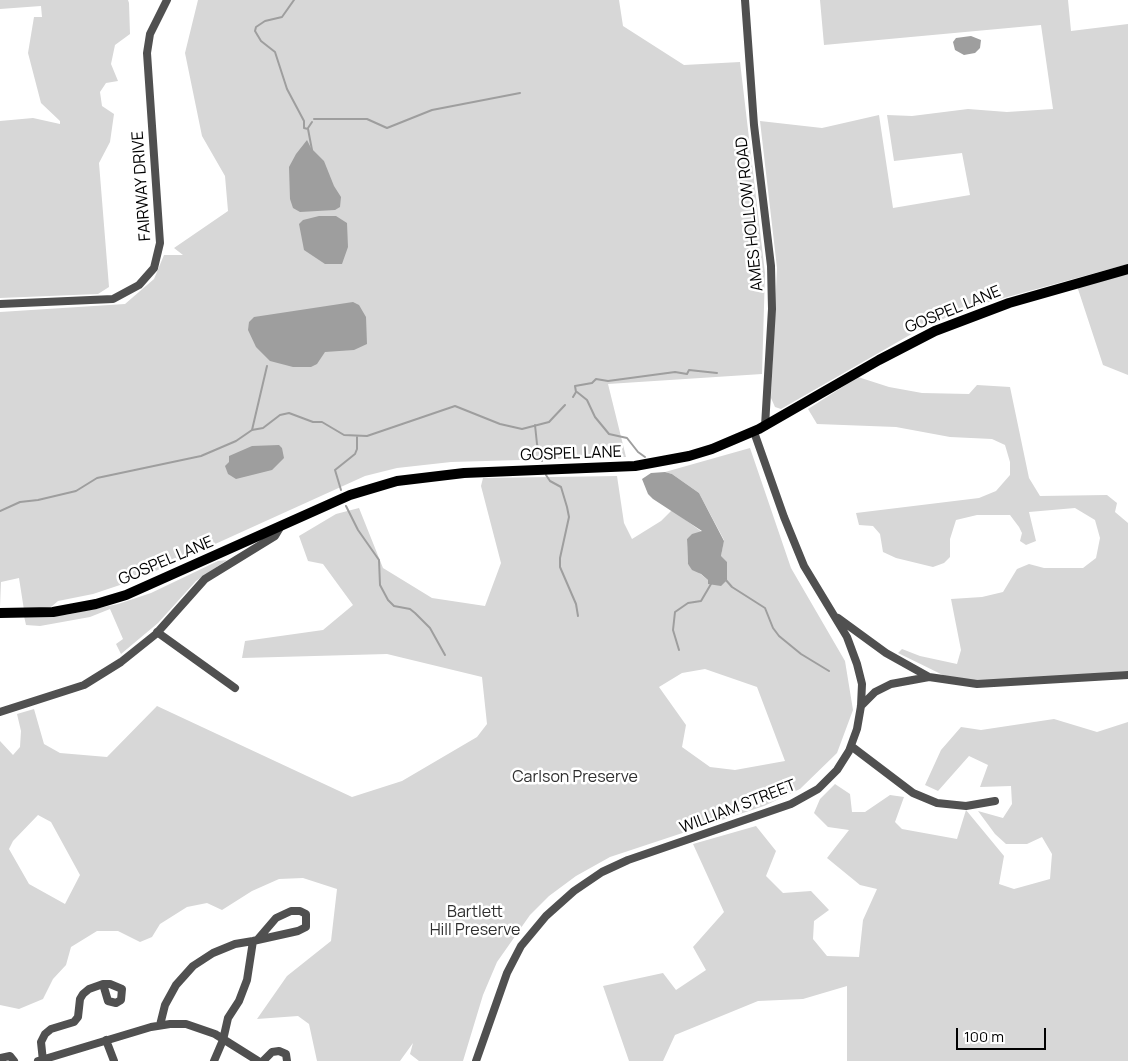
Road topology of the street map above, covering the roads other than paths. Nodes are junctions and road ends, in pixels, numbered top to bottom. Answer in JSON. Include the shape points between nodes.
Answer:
{"nodes":[{"id":1,"x":167,"y":0,"type":"edge"},
{"id":2,"x":745,"y":0,"type":"edge"},
{"id":3,"x":1128,"y":269,"type":"edge"},
{"id":4,"x":0,"y":304,"type":"edge"},
{"id":5,"x":765,"y":426,"type":"junction"},
{"id":6,"x":754,"y":432,"type":"junction"},
{"id":7,"x":281,"y":526,"type":"junction"},
{"id":8,"x":0,"y":613,"type":"edge"},
{"id":9,"x":835,"y":616,"type":"junction"},
{"id":10,"x":158,"y":632,"type":"junction"},
{"id":11,"x":1128,"y":676,"type":"edge"},
{"id":12,"x":929,"y":677,"type":"junction"},
{"id":13,"x":235,"y":688,"type":"dead end"},
{"id":14,"x":861,"y":706,"type":"junction"},
{"id":15,"x":0,"y":712,"type":"edge"},
{"id":16,"x":851,"y":746,"type":"junction"},
{"id":17,"x":995,"y":801,"type":"dead end"},
{"id":18,"x":255,"y":940,"type":"junction"},
{"id":19,"x":103,"y":984,"type":"dead end"},
{"id":20,"x":160,"y":1025,"type":"junction"},
{"id":21,"x":106,"y":1040,"type":"junction"},
{"id":22,"x":223,"y":1040,"type":"junction"},
{"id":23,"x":0,"y":1058,"type":"edge"},
{"id":24,"x":14,"y":1061,"type":"edge"},
{"id":25,"x":41,"y":1061,"type":"edge"},
{"id":26,"x":114,"y":1061,"type":"edge"},
{"id":27,"x":214,"y":1061,"type":"edge"},
{"id":28,"x":258,"y":1061,"type":"edge"},
{"id":29,"x":263,"y":1061,"type":"edge"},
{"id":30,"x":287,"y":1061,"type":"edge"},
{"id":31,"x":476,"y":1061,"type":"edge"}],
"edges":[{"from":1,"to":4,"type":"street","name":"FAIRWAY DRIVE","via":[[150,34],[147,53],[160,243],[154,268],[139,286],[113,299]]},
{"from":2,"to":5,"type":"street","name":"AMES HOLLOW ROAD","via":[[754,125],[771,266],[772,309]]},
{"from":3,"to":5,"type":"main road","name":"GOSPEL LANE","via":[[1009,303],[935,331]]},
{"from":5,"to":6,"type":"main road","name":"GOSPEL LANE"},
{"from":6,"to":7,"type":"main road","name":"GOSPEL LANE","via":[[712,450],[660,462],[610,468],[414,478],[362,491]]},
{"from":6,"to":9,"type":"street","name":"WILLIAM STREET","via":[[804,566]]},
{"from":7,"to":8,"type":"main road","name":"GOSPEL LANE","via":[[116,598],[77,609]]},
{"from":7,"to":10,"type":"street","via":[[275,536],[205,579]]},
{"from":9,"to":12,"type":"street","via":[[886,653]]},
{"from":9,"to":14,"type":"street","name":"WILLIAM STREET","via":[[857,664],[862,684]]},
{"from":10,"to":13,"type":"street"},
{"from":10,"to":15,"type":"street","via":[[121,662],[84,685]]},
{"from":11,"to":12,"type":"street","via":[[977,684]]},
{"from":12,"to":14,"type":"street","via":[[890,684],[875,692]]},
{"from":14,"to":16,"type":"street","name":"WILLIAM STREET"},
{"from":16,"to":17,"type":"street","via":[[913,793],[937,803],[966,806]]},
{"from":16,"to":31,"type":"street","name":"WILLIAM STREET","via":[[837,770],[822,785],[791,804],[628,860],[602,872],[574,891],[546,916],[521,946],[507,973]]},
{"from":18,"to":18,"type":"street","via":[[306,927],[306,914],[291,911],[276,918]]},
{"from":18,"to":20,"type":"street","via":[[213,953],[192,966],[164,1005]]},
{"from":18,"to":22,"type":"street","via":[[247,980],[228,1018]]},
{"from":19,"to":25,"type":"street","via":[[83,994],[74,1022],[45,1034],[41,1042]]},
{"from":20,"to":21,"type":"street"},
{"from":20,"to":22,"type":"street","via":[[186,1024]]},
{"from":21,"to":25,"type":"street"},
{"from":21,"to":26,"type":"street"},
{"from":22,"to":27,"type":"street"},
{"from":22,"to":28,"type":"street"},
{"from":23,"to":24,"type":"street","via":[[10,1056]]},
{"from":29,"to":30,"type":"street","via":[[279,1050],[286,1054]]}]}
